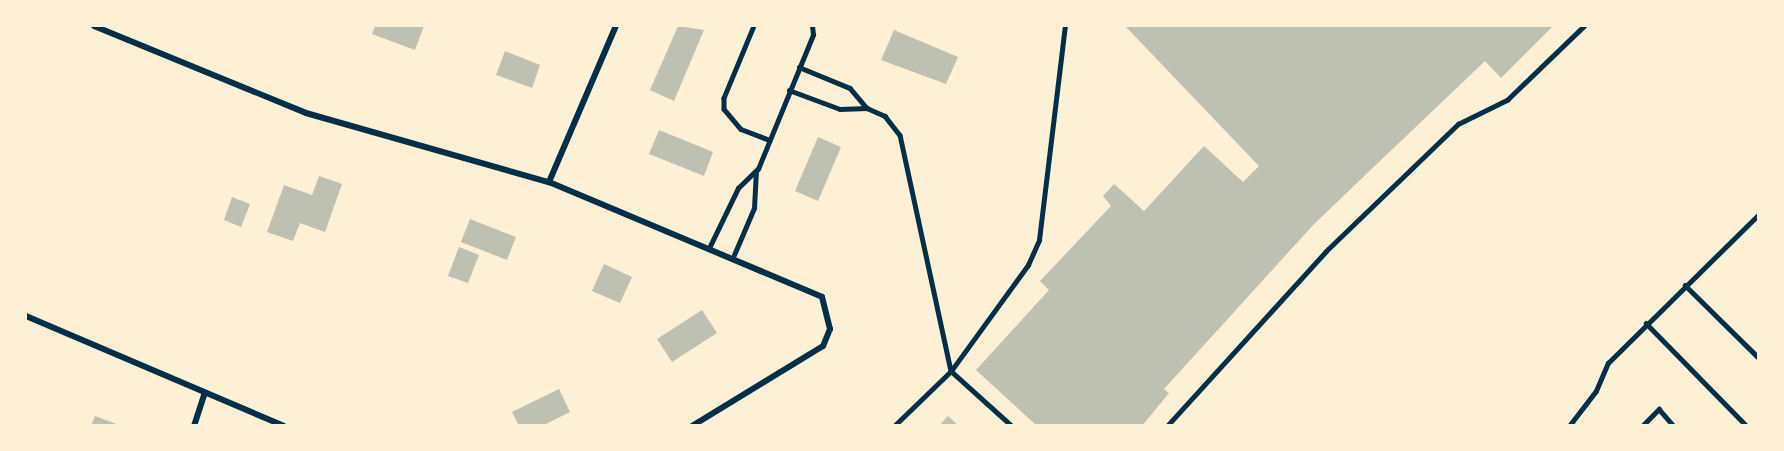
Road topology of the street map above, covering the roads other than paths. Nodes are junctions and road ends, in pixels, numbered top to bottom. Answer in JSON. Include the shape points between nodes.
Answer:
{"nodes":[{"id":1,"x":94,"y":26,"type":"edge"},
{"id":2,"x":616,"y":26,"type":"edge"},
{"id":3,"x":754,"y":26,"type":"edge"},
{"id":4,"x":812,"y":26,"type":"edge"},
{"id":5,"x":1065,"y":26,"type":"edge"},
{"id":6,"x":1584,"y":26,"type":"edge"},
{"id":7,"x":800,"y":67,"type":"junction"},
{"id":8,"x":789,"y":90,"type":"junction"},
{"id":9,"x":867,"y":108,"type":"junction"},
{"id":10,"x":769,"y":140,"type":"junction"},
{"id":11,"x":756,"y":172,"type":"junction"},
{"id":12,"x":549,"y":182,"type":"junction"},
{"id":13,"x":1758,"y":215,"type":"edge"},
{"id":14,"x":710,"y":246,"type":"junction"},
{"id":15,"x":734,"y":255,"type":"junction"},
{"id":16,"x":1685,"y":285,"type":"junction"},
{"id":17,"x":26,"y":316,"type":"edge"},
{"id":18,"x":1646,"y":323,"type":"junction"},
{"id":19,"x":1758,"y":357,"type":"edge"},
{"id":20,"x":951,"y":371,"type":"junction"},
{"id":21,"x":205,"y":393,"type":"junction"},
{"id":22,"x":194,"y":426,"type":"edge"},
{"id":23,"x":284,"y":426,"type":"edge"},
{"id":24,"x":693,"y":426,"type":"edge"},
{"id":25,"x":894,"y":426,"type":"edge"},
{"id":26,"x":1011,"y":426,"type":"edge"},
{"id":27,"x":1167,"y":426,"type":"edge"},
{"id":28,"x":1569,"y":426,"type":"edge"},
{"id":29,"x":1642,"y":426,"type":"edge"},
{"id":30,"x":1674,"y":426,"type":"edge"},
{"id":31,"x":1747,"y":426,"type":"edge"}],
"edges":[{"from":1,"to":12,"type":"street","via":[[306,113]]},
{"from":2,"to":12,"type":"street"},
{"from":3,"to":10,"type":"lane","via":[[724,98],[724,109],[741,129]]},
{"from":4,"to":7,"type":"lane"},
{"from":5,"to":20,"type":"lane","via":[[1039,240],[1028,265]]},
{"from":6,"to":27,"type":"lane","via":[[1507,100],[1458,124],[1326,251]]},
{"from":7,"to":8,"type":"lane"},
{"from":7,"to":9,"type":"lane","via":[[850,88]]},
{"from":8,"to":9,"type":"lane","via":[[840,109]]},
{"from":8,"to":10,"type":"lane"},
{"from":9,"to":20,"type":"lane","via":[[885,116],[900,135],[908,156]]},
{"from":10,"to":11,"type":"lane"},
{"from":11,"to":14,"type":"lane","via":[[738,188]]},
{"from":11,"to":15,"type":"lane","via":[[754,208]]},
{"from":12,"to":14,"type":"street"},
{"from":13,"to":16,"type":"lane"},
{"from":14,"to":15,"type":"street"},
{"from":15,"to":24,"type":"street","via":[[822,297],[830,329],[824,345]]},
{"from":16,"to":18,"type":"lane"},
{"from":16,"to":19,"type":"lane"},
{"from":17,"to":21,"type":"street"},
{"from":18,"to":28,"type":"lane","via":[[1608,363],[1596,391]]},
{"from":18,"to":31,"type":"lane"},
{"from":20,"to":25,"type":"lane"},
{"from":20,"to":26,"type":"lane"},
{"from":21,"to":22,"type":"street"},
{"from":21,"to":23,"type":"street"},
{"from":29,"to":30,"type":"lane","via":[[1659,409]]}]}
